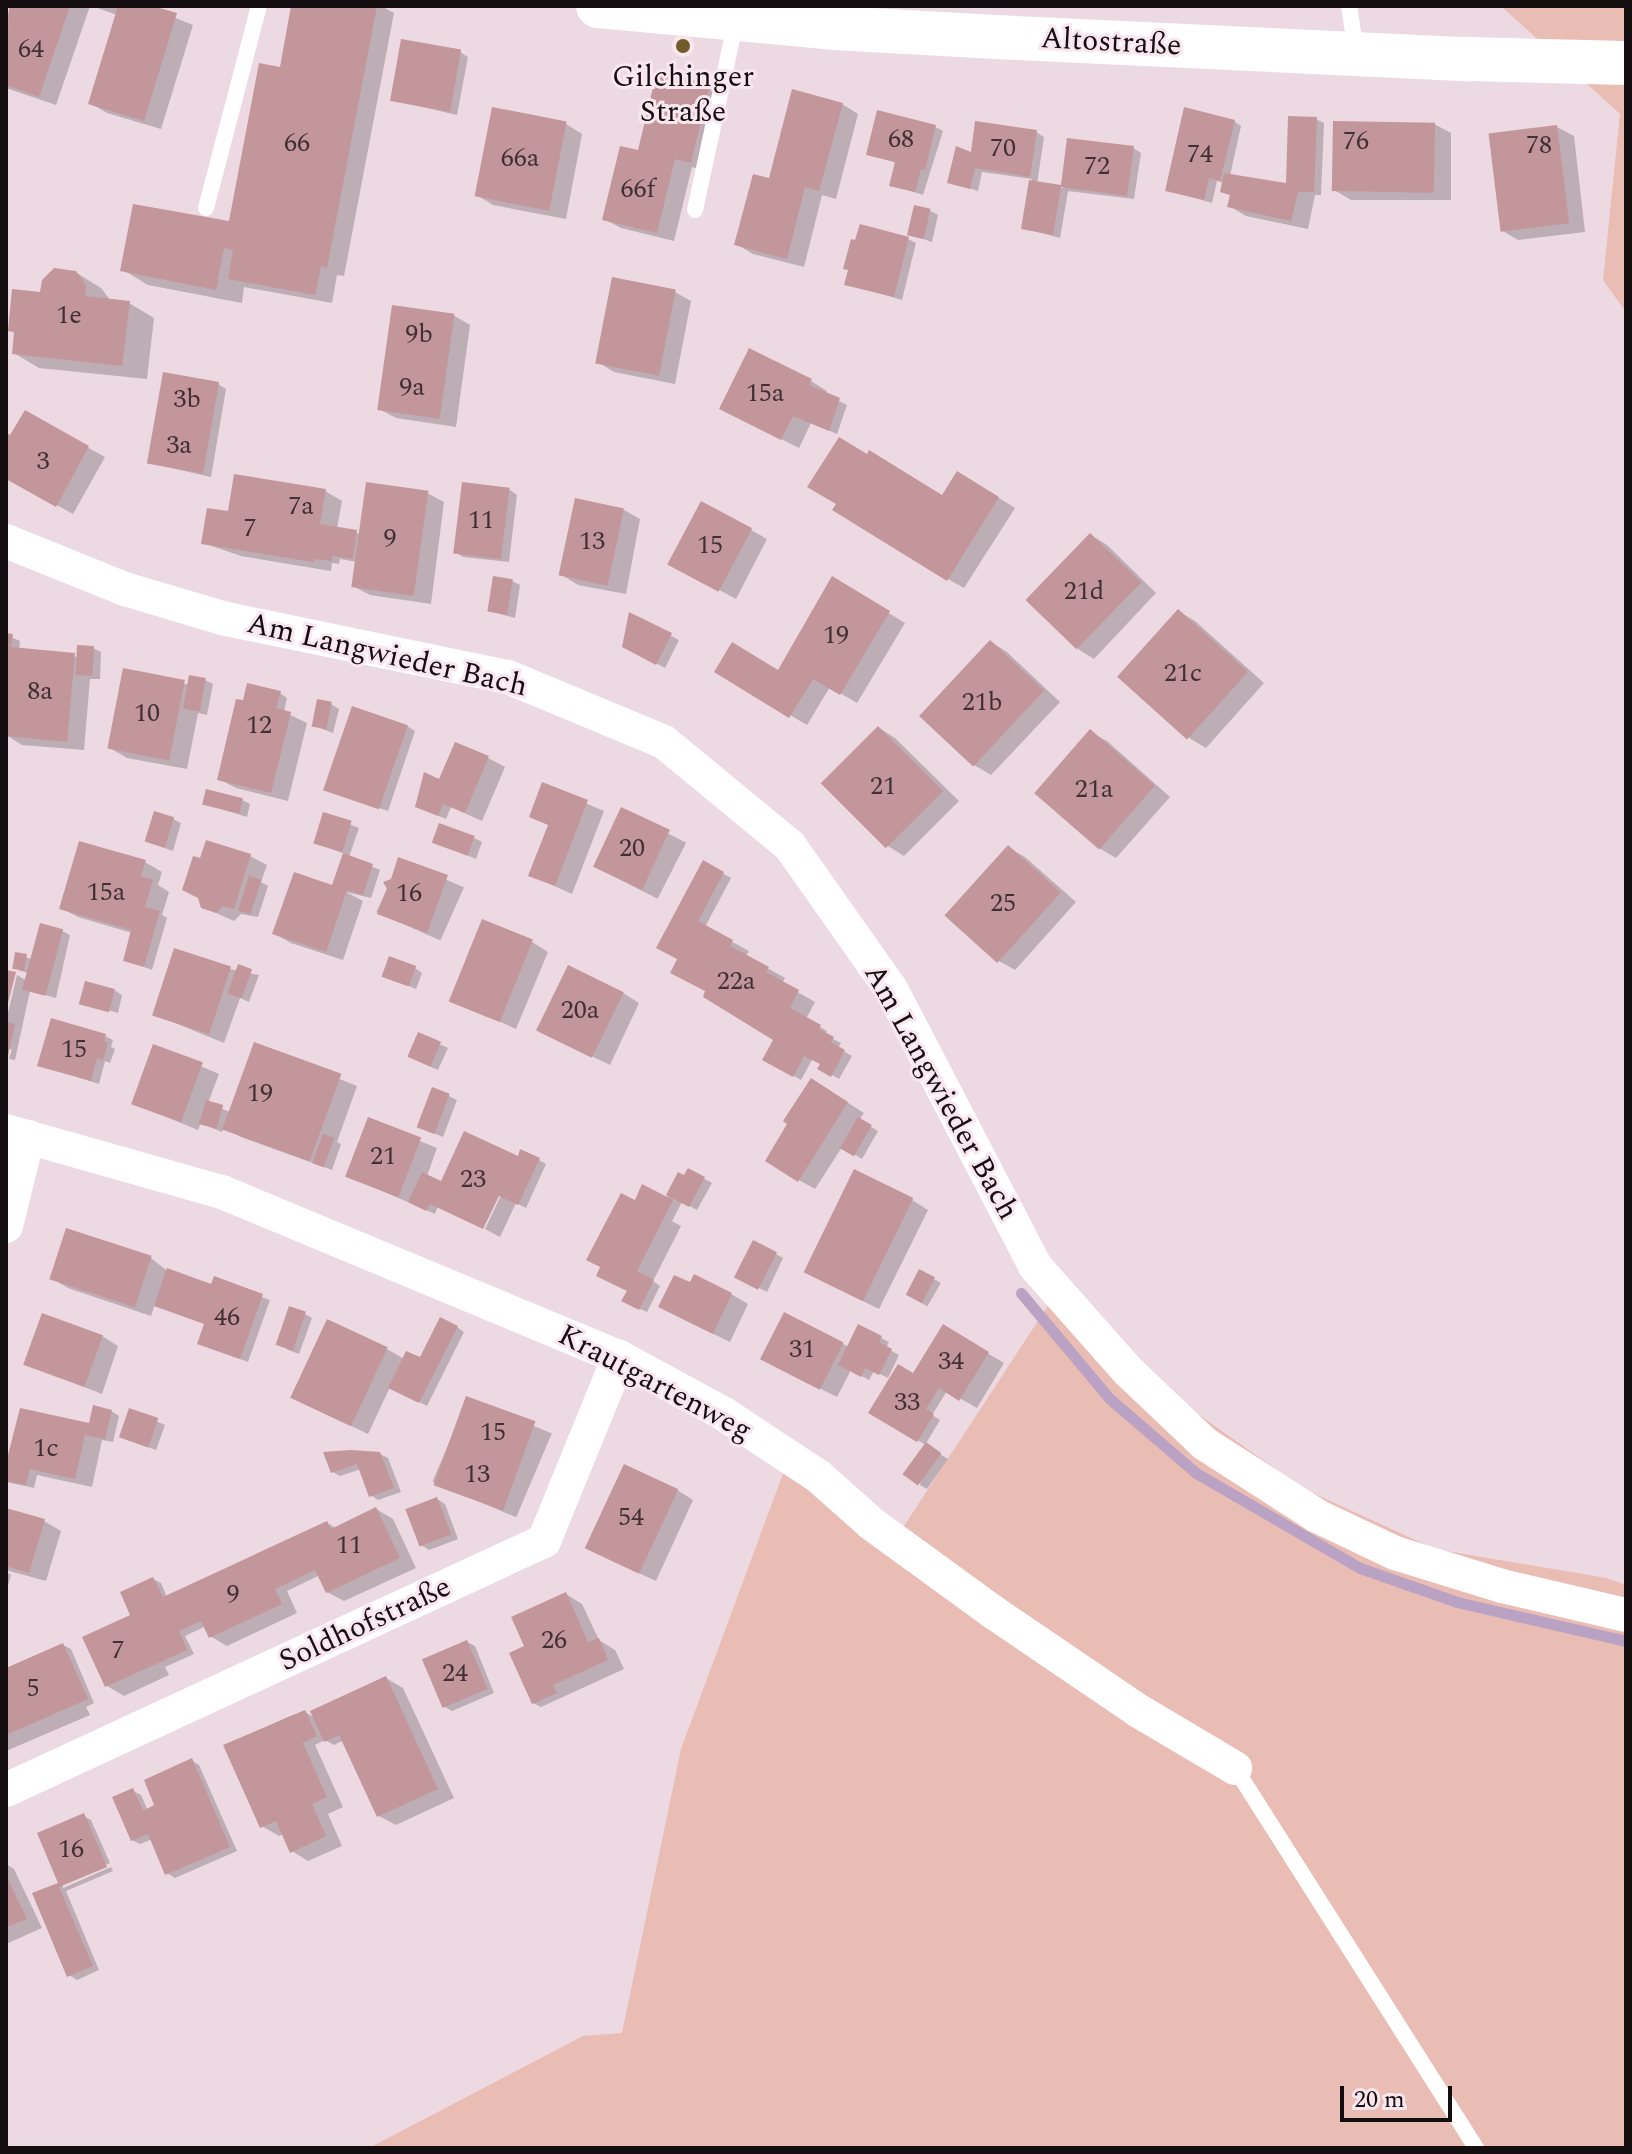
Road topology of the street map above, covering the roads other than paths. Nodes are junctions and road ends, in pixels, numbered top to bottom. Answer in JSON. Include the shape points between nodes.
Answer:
{"nodes":[{"id":1,"x":259,"y":6,"type":"edge"},
{"id":2,"x":598,"y":6,"type":"edge"},
{"id":3,"x":1349,"y":6,"type":"edge"},
{"id":4,"x":836,"y":17,"type":"edge"},
{"id":5,"x":737,"y":19,"type":"junction"},
{"id":6,"x":1357,"y":54,"type":"junction"},
{"id":7,"x":1626,"y":63,"type":"edge"},
{"id":8,"x":206,"y":208,"type":"dead end"},
{"id":9,"x":695,"y":210,"type":"dead end"},
{"id":10,"x":6,"y":541,"type":"edge"},
{"id":11,"x":17,"y":1134,"type":"edge"},
{"id":12,"x":6,"y":1226,"type":"edge"},
{"id":13,"x":619,"y":1357,"type":"junction"},
{"id":14,"x":1626,"y":1615,"type":"edge"},
{"id":15,"x":1235,"y":1768,"type":"joint"},
{"id":16,"x":6,"y":1790,"type":"edge"},
{"id":17,"x":1476,"y":2148,"type":"edge"}],
"edges":[{"from":1,"to":8,"type":"lane"},
{"from":2,"to":5,"type":"main road","name":"Altostraße"},
{"from":3,"to":6,"type":"lane"},
{"from":4,"to":5,"type":"main road","name":"Altostraße"},
{"from":4,"to":6,"type":"main road","name":"Altostraße"},
{"from":5,"to":9,"type":"lane"},
{"from":6,"to":7,"type":"main road","name":"Altostraße"},
{"from":10,"to":14,"type":"street","name":"Am Langwieder Bach","via":[[125,589],[222,618],[508,677],[664,742],[790,846],[891,989],[1035,1266],[1128,1371],[1205,1444],[1317,1516],[1395,1553],[1502,1586]]},
{"from":11,"to":12,"type":"street"},
{"from":11,"to":13,"type":"street","name":"Krautgartenweg","via":[[222,1192]]},
{"from":13,"to":15,"type":"street","name":"Krautgartenweg","via":[[724,1414],[818,1476],[872,1524],[993,1612],[1137,1710]]},
{"from":13,"to":16,"type":"street","name":"Soldhofstraße","via":[[544,1541]]},
{"from":15,"to":17,"type":"lane"}]}
